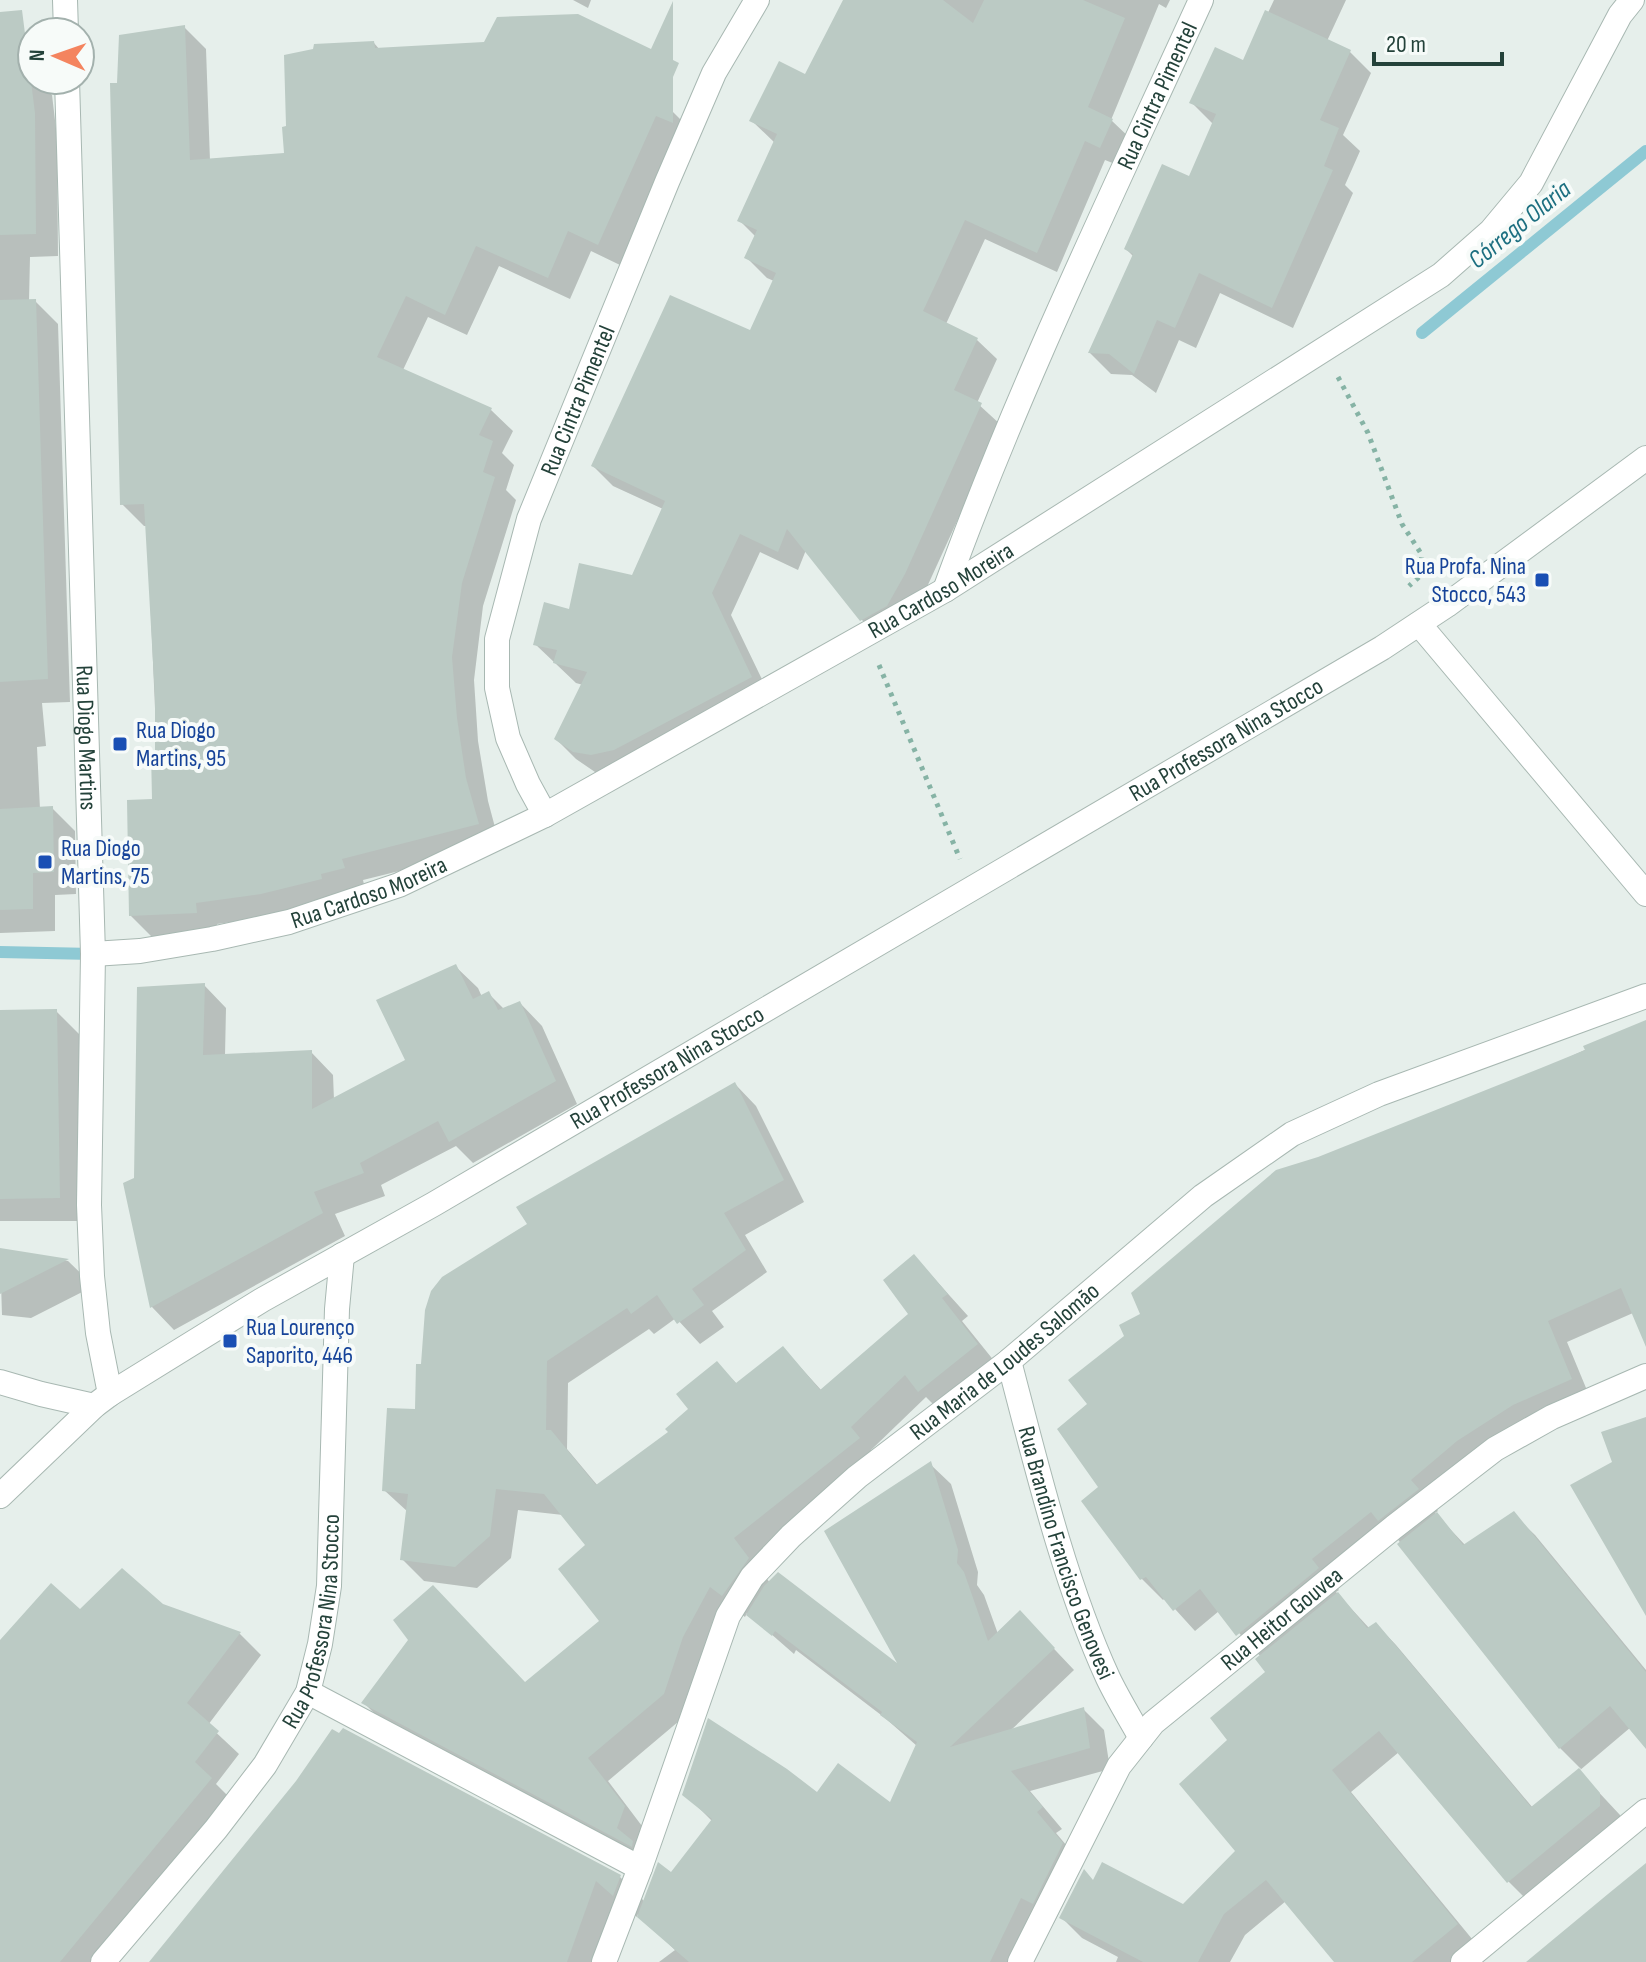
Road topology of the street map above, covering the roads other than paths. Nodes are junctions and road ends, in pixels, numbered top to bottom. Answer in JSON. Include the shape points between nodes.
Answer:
{"nodes":[{"id":1,"x":757,"y":0,"type":"edge"},
{"id":2,"x":1201,"y":0,"type":"edge"},
{"id":3,"x":1632,"y":0,"type":"edge"},
{"id":4,"x":67,"y":96,"type":"edge"},
{"id":5,"x":1646,"y":458,"type":"edge"},
{"id":6,"x":945,"y":590,"type":"junction"},
{"id":7,"x":1416,"y":626,"type":"junction"},
{"id":8,"x":545,"y":815,"type":"junction"},
{"id":9,"x":1646,"y":894,"type":"edge"},
{"id":10,"x":93,"y":954,"type":"junction"},
{"id":11,"x":1646,"y":996,"type":"edge"},
{"id":12,"x":342,"y":1255,"type":"junction"},
{"id":13,"x":1009,"y":1361,"type":"junction"},
{"id":14,"x":1646,"y":1376,"type":"edge"},
{"id":15,"x":0,"y":1382,"type":"edge"},
{"id":16,"x":102,"y":1400,"type":"junction"},
{"id":17,"x":0,"y":1496,"type":"edge"},
{"id":18,"x":308,"y":1692,"type":"junction"},
{"id":19,"x":1141,"y":1738,"type":"junction"},
{"id":20,"x":1646,"y":1811,"type":"edge"},
{"id":21,"x":640,"y":1868,"type":"junction"},
{"id":22,"x":103,"y":1962,"type":"edge"},
{"id":23,"x":604,"y":1962,"type":"edge"},
{"id":24,"x":1020,"y":1962,"type":"edge"},
{"id":25,"x":1463,"y":1962,"type":"edge"}],
"edges":[{"from":1,"to":8,"type":"street","name":"Rua Cintra Pimentel","via":[[714,73],[529,519],[497,639],[497,688],[508,738]]},
{"from":2,"to":6,"type":"street","name":"Rua Cintra Pimentel","via":[[1031,377]]},
{"from":3,"to":6,"type":"street","name":"Rua Cardoso Moreira","via":[[1531,183],[1491,231],[1441,275]]},
{"from":4,"to":10,"type":"street","name":"Rua Diogo Martins"},
{"from":5,"to":7,"type":"street","name":"Rua Professora Nina Stocco"},
{"from":6,"to":8,"type":"street","name":"Rua Cardoso Moreira"},
{"from":7,"to":9,"type":"street"},
{"from":7,"to":12,"type":"street","name":"Rua Professora Nina Stocco"},
{"from":8,"to":10,"type":"street","name":"Rua Cardoso Moreira","via":[[399,885],[289,922],[155,949]]},
{"from":10,"to":16,"type":"street","name":"Rua Diogo Martins","via":[[89,1205]]},
{"from":11,"to":13,"type":"street","name":"Rua Maria de Loudes Salomão","via":[[1379,1094],[1292,1134],[1203,1196]]},
{"from":12,"to":16,"type":"street"},
{"from":12,"to":18,"type":"street","name":"Rua Professora Nina Stocco","via":[[329,1586]]},
{"from":13,"to":19,"type":"street","name":"Rua Brandino Francisco Genovesi","via":[[1075,1591],[1108,1678]]},
{"from":13,"to":21,"type":"street","name":"Rua Maria de Loudes Salomão","via":[[857,1477],[752,1577],[728,1616]]},
{"from":14,"to":19,"type":"street","name":"Rua Heitor Gouvea","via":[[1552,1417],[1495,1449],[1153,1723]]},
{"from":15,"to":16,"type":"street","via":[[41,1394]]},
{"from":16,"to":17,"type":"street"},
{"from":18,"to":21,"type":"street"},
{"from":18,"to":22,"type":"street","name":"Rua Professora Nina Stocco","via":[[265,1765]]},
{"from":19,"to":24,"type":"street","name":"Rua Heitor Gouvea","via":[[1119,1766]]},
{"from":20,"to":25,"type":"street"},
{"from":21,"to":23,"type":"street","name":"Rua Maria de Loudes Salomão"}]}
